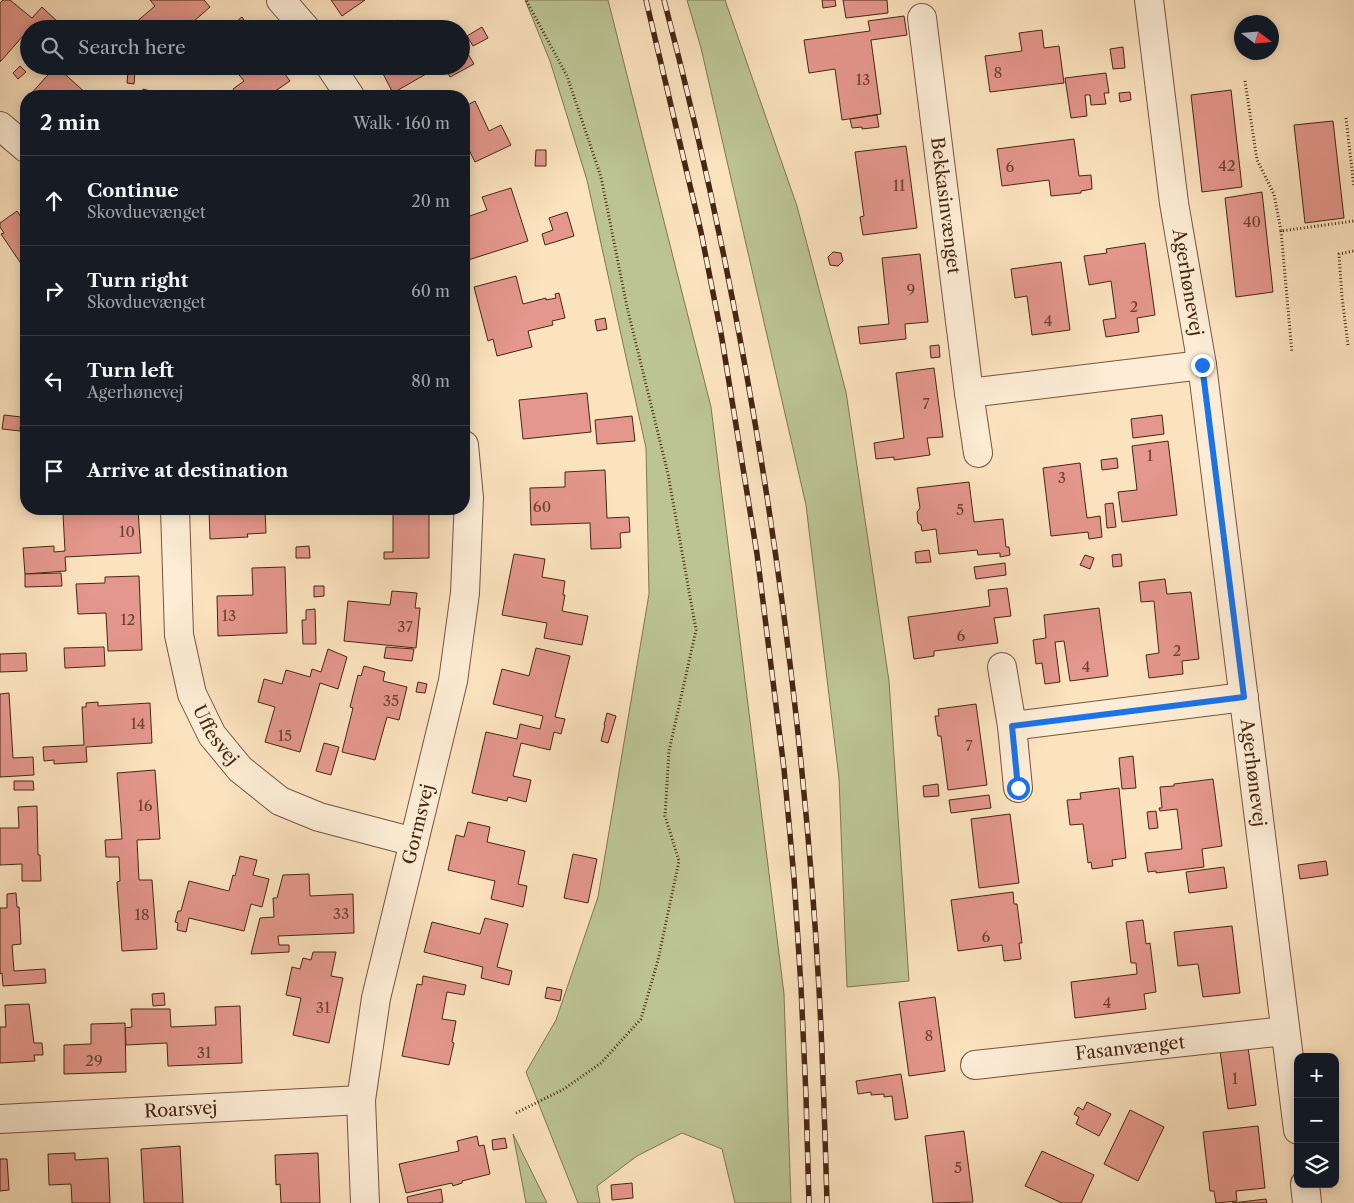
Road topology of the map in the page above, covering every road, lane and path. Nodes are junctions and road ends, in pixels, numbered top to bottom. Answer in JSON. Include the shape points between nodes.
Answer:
{"nodes":[{"id":1,"x":281,"y":0,"type":"edge"},
{"id":2,"x":526,"y":0,"type":"edge"},
{"id":3,"x":1149,"y":0,"type":"edge"},
{"id":4,"x":922,"y":18,"type":"dead end"},
{"id":5,"x":298,"y":20,"type":"edge"},
{"id":6,"x":336,"y":75,"type":"edge"},
{"id":7,"x":1245,"y":81,"type":"dead end"},
{"id":8,"x":346,"y":90,"type":"edge"},
{"id":9,"x":1346,"y":118,"type":"dead end"},
{"id":10,"x":0,"y":126,"type":"edge"},
{"id":11,"x":20,"y":143,"type":"edge"},
{"id":12,"x":1354,"y":187,"type":"edge"},
{"id":13,"x":1354,"y":221,"type":"edge"},
{"id":14,"x":1281,"y":231,"type":"junction"},
{"id":15,"x":1354,"y":251,"type":"edge"},
{"id":16,"x":1348,"y":345,"type":"dead end"},
{"id":17,"x":1292,"y":353,"type":"dead end"},
{"id":18,"x":1202,"y":365,"type":"junction"},
{"id":19,"x":969,"y":393,"type":"junction"},
{"id":20,"x":978,"y":453,"type":"dead end"},
{"id":21,"x":175,"y":515,"type":"edge"},
{"id":22,"x":468,"y":515,"type":"edge"},
{"id":23,"x":1002,"y":667,"type":"dead end"},
{"id":24,"x":1244,"y":697,"type":"junction"},
{"id":25,"x":1012,"y":726,"type":"junction"},
{"id":26,"x":1018,"y":788,"type":"dead end"},
{"id":27,"x":414,"y":842,"type":"junction"},
{"id":28,"x":1285,"y":1031,"type":"junction"},
{"id":29,"x":975,"y":1064,"type":"dead end"},
{"id":30,"x":361,"y":1100,"type":"junction"},
{"id":31,"x":1294,"y":1100,"type":"edge"},
{"id":32,"x":516,"y":1113,"type":"dead end"},
{"id":33,"x":0,"y":1119,"type":"edge"},
{"id":34,"x":1305,"y":1188,"type":"edge"},
{"id":35,"x":365,"y":1203,"type":"edge"},
{"id":36,"x":1307,"y":1203,"type":"edge"}],
"edges":[{"from":1,"to":5,"type":"street"},
{"from":2,"to":32,"type":"path","via":[[567,76],[601,177],[627,308],[668,474],[696,630],[669,751],[665,816],[679,861],[658,960],[641,1019],[601,1063],[564,1089]]},
{"from":3,"to":18,"type":"street","name":"Agerhønevej","via":[[1174,203]]},
{"from":4,"to":19,"type":"street","name":"Bekkasinvænget"},
{"from":6,"to":8,"type":"street"},
{"from":7,"to":14,"type":"path","via":[[1257,160],[1274,194]]},
{"from":9,"to":12,"type":"path"},
{"from":10,"to":11,"type":"street"},
{"from":13,"to":14,"type":"path"},
{"from":14,"to":17,"type":"path"},
{"from":15,"to":16,"type":"path","via":[[1339,254]]},
{"from":18,"to":19,"type":"street"},
{"from":18,"to":24,"type":"street","name":"Agerhønevej"},
{"from":19,"to":20,"type":"street","name":"Bekkasinvænget"},
{"from":21,"to":27,"type":"street","name":"Uffesvej","via":[[179,635],[192,694],[212,735],[240,768],[280,801],[319,817]]},
{"from":22,"to":27,"type":"street","name":"Gormsvej","via":[[465,593],[453,680]]},
{"from":23,"to":25,"type":"street"},
{"from":24,"to":25,"type":"street"},
{"from":24,"to":28,"type":"street","name":"Agerhønevej"},
{"from":25,"to":26,"type":"street"},
{"from":27,"to":30,"type":"street","name":"Gormsvej","via":[[376,998]]},
{"from":28,"to":29,"type":"street","name":"Fasanvænget"},
{"from":28,"to":31,"type":"street","name":"Agerhønevej"},
{"from":30,"to":33,"type":"street","name":"Roarsvej"},
{"from":30,"to":35,"type":"street","name":"Gormsvej"},
{"from":34,"to":36,"type":"street"}]}
